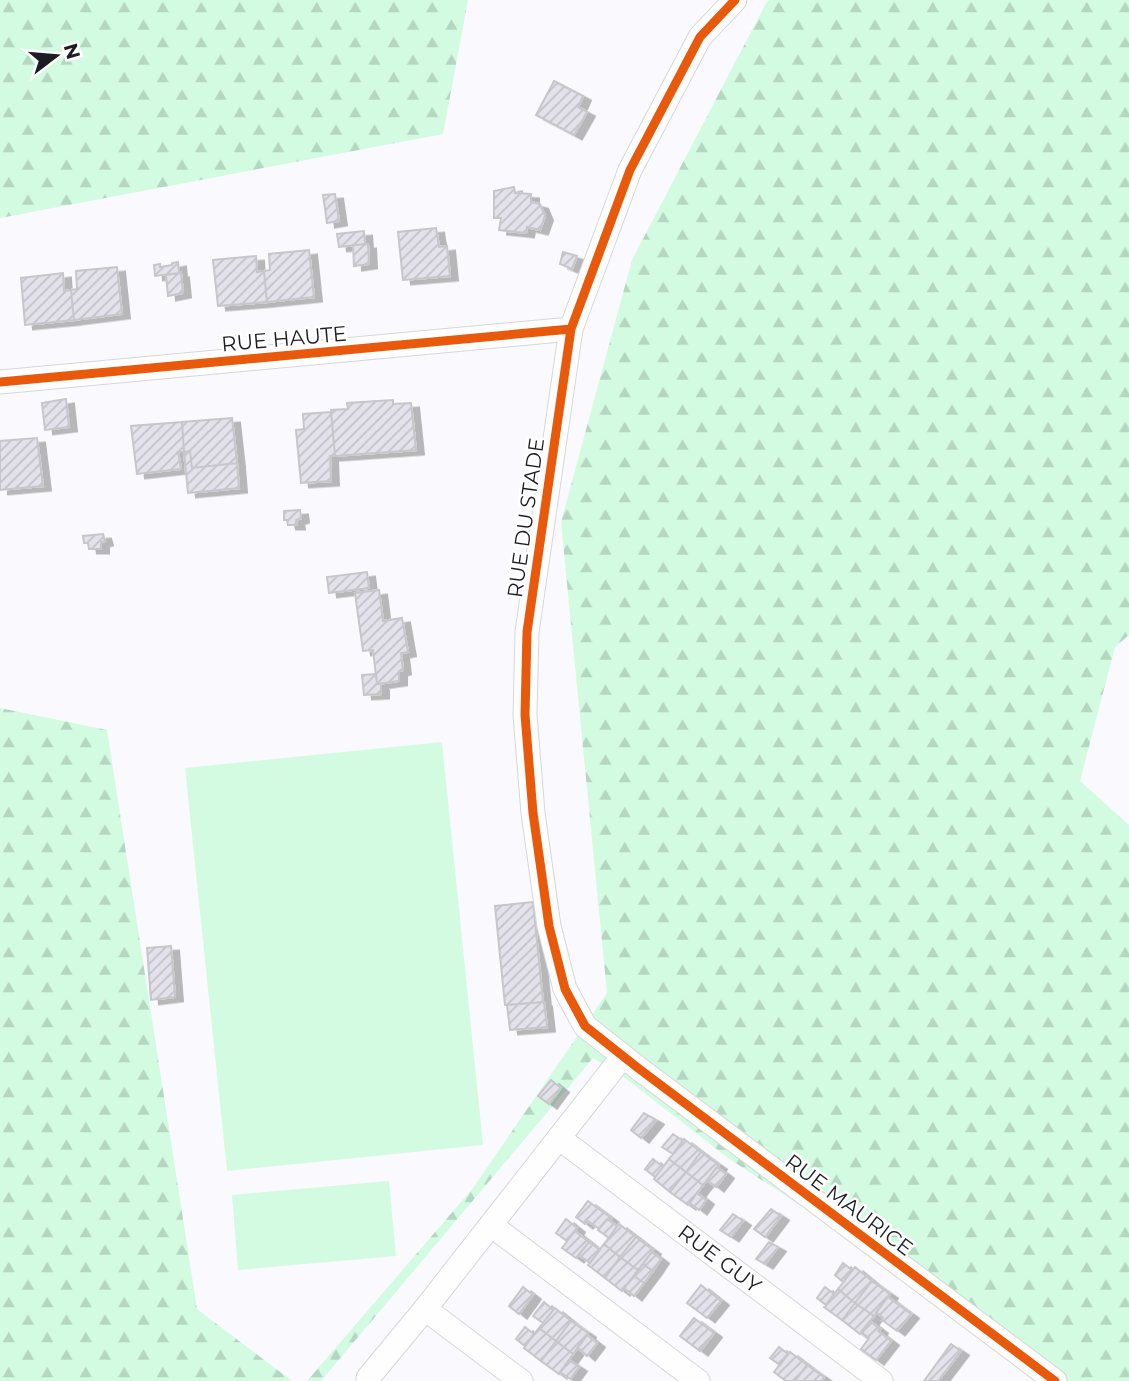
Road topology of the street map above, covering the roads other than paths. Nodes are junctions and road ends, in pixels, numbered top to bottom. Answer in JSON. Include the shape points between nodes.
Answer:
{"nodes":[{"id":1,"x":734,"y":0,"type":"edge"},
{"id":2,"x":571,"y":329,"type":"junction"},
{"id":3,"x":0,"y":382,"type":"edge"},
{"id":4,"x":623,"y":1056,"type":"junction"},
{"id":5,"x":559,"y":1138,"type":"junction"},
{"id":6,"x":491,"y":1225,"type":"junction"},
{"id":7,"x":425,"y":1309,"type":"junction"},
{"id":8,"x":368,"y":1381,"type":"edge"},
{"id":9,"x":521,"y":1381,"type":"edge"},
{"id":10,"x":698,"y":1381,"type":"edge"},
{"id":11,"x":881,"y":1381,"type":"edge"},
{"id":12,"x":1055,"y":1381,"type":"edge"}],
"edges":[{"from":1,"to":2,"type":"street","name":"RUE DU STADE","via":[[700,37],[630,170]]},
{"from":2,"to":3,"type":"street","name":"RUE HAUTE"},
{"from":2,"to":4,"type":"street","name":"RUE DU STADE","via":[[527,632],[525,715],[549,926],[565,989],[585,1026]]},
{"from":4,"to":5,"type":"street"},
{"from":4,"to":12,"type":"street","name":"RUE MAURICE"},
{"from":5,"to":6,"type":"street"},
{"from":5,"to":11,"type":"street","name":"RUE GUY"},
{"from":6,"to":7,"type":"street"},
{"from":6,"to":10,"type":"street"},
{"from":7,"to":8,"type":"street"},
{"from":7,"to":9,"type":"street"}]}
